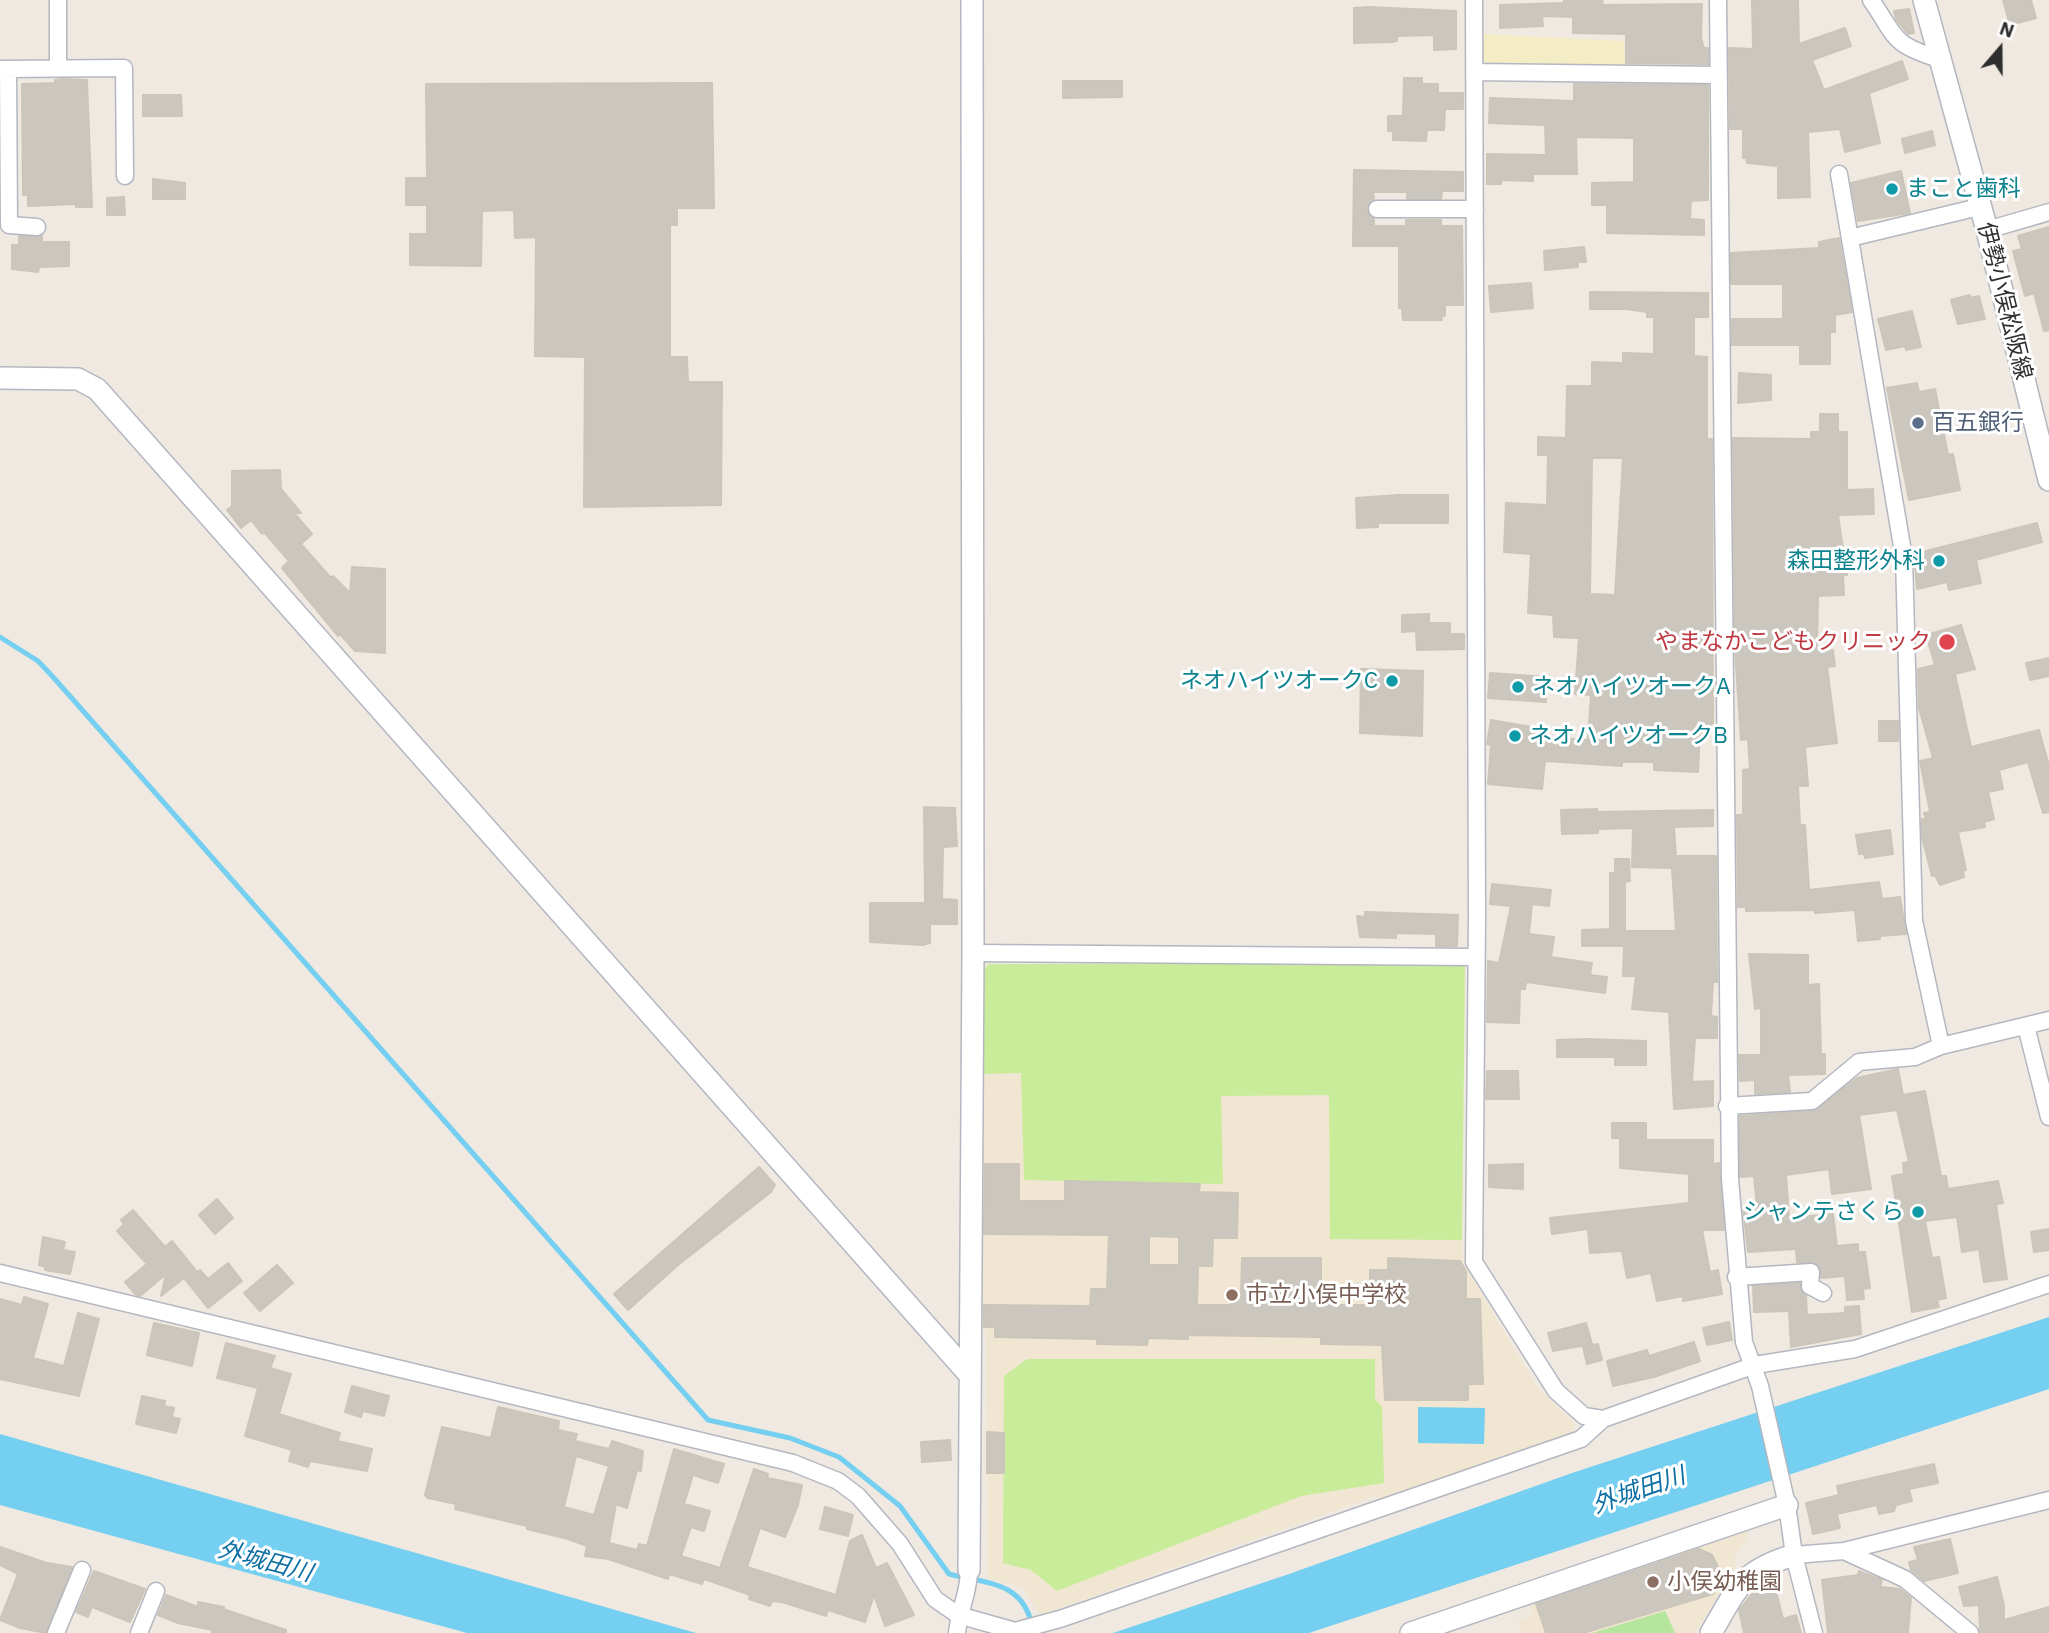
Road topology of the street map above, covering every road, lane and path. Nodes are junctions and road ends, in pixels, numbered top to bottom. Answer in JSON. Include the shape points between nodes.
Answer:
{"nodes":[{"id":1,"x":58,"y":0,"type":"edge"},
{"id":2,"x":972,"y":0,"type":"edge"},
{"id":3,"x":1474,"y":0,"type":"edge"},
{"id":4,"x":1718,"y":0,"type":"edge"},
{"id":5,"x":1871,"y":0,"type":"edge"},
{"id":6,"x":1924,"y":0,"type":"edge"},
{"id":7,"x":1939,"y":59,"type":"junction"},
{"id":8,"x":58,"y":68,"type":"junction"},
{"id":9,"x":4,"y":69,"type":"edge"},
{"id":10,"x":1474,"y":72,"type":"junction"},
{"id":11,"x":1720,"y":75,"type":"junction"},
{"id":12,"x":1839,"y":174,"type":"dead end"},
{"id":13,"x":125,"y":176,"type":"dead end"},
{"id":14,"x":1979,"y":206,"type":"junction"},
{"id":15,"x":1377,"y":209,"type":"dead end"},
{"id":16,"x":1475,"y":209,"type":"junction"},
{"id":17,"x":2049,"y":212,"type":"edge"},
{"id":18,"x":37,"y":227,"type":"dead end"},
{"id":19,"x":1987,"y":230,"type":"junction"},
{"id":20,"x":1850,"y":238,"type":"junction"},
{"id":21,"x":0,"y":378,"type":"edge"},
{"id":22,"x":2049,"y":480,"type":"edge"},
{"id":23,"x":973,"y":953,"type":"junction"},
{"id":24,"x":1475,"y":957,"type":"junction"},
{"id":25,"x":2049,"y":1020,"type":"edge"},
{"id":26,"x":2025,"y":1026,"type":"junction"},
{"id":27,"x":1941,"y":1046,"type":"junction"},
{"id":28,"x":1727,"y":1107,"type":"junction"},
{"id":29,"x":2049,"y":1117,"type":"edge"},
{"id":30,"x":0,"y":1273,"type":"edge"},
{"id":31,"x":1736,"y":1278,"type":"junction"},
{"id":32,"x":2049,"y":1284,"type":"edge"},
{"id":33,"x":1823,"y":1293,"type":"dead end"},
{"id":34,"x":1750,"y":1367,"type":"junction"},
{"id":35,"x":968,"y":1373,"type":"junction"},
{"id":36,"x":1603,"y":1419,"type":"junction"},
{"id":37,"x":2049,"y":1500,"type":"edge"},
{"id":38,"x":1786,"y":1501,"type":"junction"},
{"id":39,"x":1844,"y":1552,"type":"junction"},
{"id":40,"x":1794,"y":1555,"type":"junction"},
{"id":41,"x":82,"y":1570,"type":"dead end"},
{"id":42,"x":969,"y":1579,"type":"joint"},
{"id":43,"x":156,"y":1591,"type":"dead end"},
{"id":44,"x":958,"y":1615,"type":"junction"},
{"id":45,"x":56,"y":1633,"type":"edge"},
{"id":46,"x":139,"y":1633,"type":"edge"},
{"id":47,"x":957,"y":1633,"type":"edge"},
{"id":48,"x":1411,"y":1633,"type":"edge"},
{"id":49,"x":1711,"y":1633,"type":"edge"},
{"id":50,"x":1814,"y":1633,"type":"edge"},
{"id":51,"x":1970,"y":1633,"type":"edge"}],
"edges":[{"from":1,"to":8,"type":"street"},
{"from":2,"to":23,"type":"street"},
{"from":3,"to":10,"type":"street"},
{"from":4,"to":11,"type":"street"},
{"from":5,"to":7,"type":"street","via":[[1890,33],[1907,49]]},
{"from":6,"to":7,"type":"street","name":"伊勢小俣松阪線"},
{"from":7,"to":14,"type":"street","name":"伊勢小俣松阪線"},
{"from":8,"to":9,"type":"street"},
{"from":8,"to":13,"type":"street","via":[[124,68]]},
{"from":9,"to":18,"type":"street","via":[[9,225]]},
{"from":10,"to":11,"type":"street"},
{"from":10,"to":16,"type":"street"},
{"from":11,"to":28,"type":"street"},
{"from":12,"to":20,"type":"street"},
{"from":14,"to":19,"type":"street","name":"伊勢小俣松阪線"},
{"from":14,"to":20,"type":"street"},
{"from":15,"to":16,"type":"street"},
{"from":16,"to":24,"type":"street"},
{"from":17,"to":19,"type":"street"},
{"from":19,"to":22,"type":"street","name":"伊勢小俣松阪線"},
{"from":20,"to":27,"type":"street","via":[[1904,558],[1914,921]]},
{"from":21,"to":35,"type":"street","via":[[78,379],[97,389]]},
{"from":23,"to":24,"type":"street"},
{"from":23,"to":35,"type":"street"},
{"from":24,"to":36,"type":"street","via":[[1474,1262],[1556,1391],[1584,1416]]},
{"from":25,"to":26,"type":"street"},
{"from":26,"to":27,"type":"street"},
{"from":26,"to":29,"type":"street"},
{"from":27,"to":28,"type":"street","via":[[1915,1057],[1859,1062],[1812,1101]]},
{"from":28,"to":31,"type":"street"},
{"from":30,"to":44,"type":"street","via":[[793,1463],[838,1481],[858,1496],[900,1544],[935,1599]]},
{"from":31,"to":33,"type":"street","via":[[1811,1272],[1810,1286]]},
{"from":31,"to":34,"type":"street"},
{"from":32,"to":34,"type":"street","via":[[1855,1349]]},
{"from":34,"to":36,"type":"street"},
{"from":34,"to":38,"type":"street","via":[[1760,1386]]},
{"from":35,"to":42,"type":"street"},
{"from":36,"to":44,"type":"street","via":[[1581,1439],[1041,1624],[1015,1631]]},
{"from":37,"to":39,"type":"street"},
{"from":38,"to":40,"type":"street"},
{"from":38,"to":48,"type":"street"},
{"from":39,"to":40,"type":"street"},
{"from":39,"to":51,"type":"street","via":[[1905,1579]]},
{"from":40,"to":49,"type":"street","via":[[1756,1569],[1731,1598]]},
{"from":40,"to":50,"type":"street"},
{"from":41,"to":45,"type":"street"},
{"from":42,"to":44,"type":"street"},
{"from":43,"to":46,"type":"street"},
{"from":44,"to":47,"type":"street"}]}
